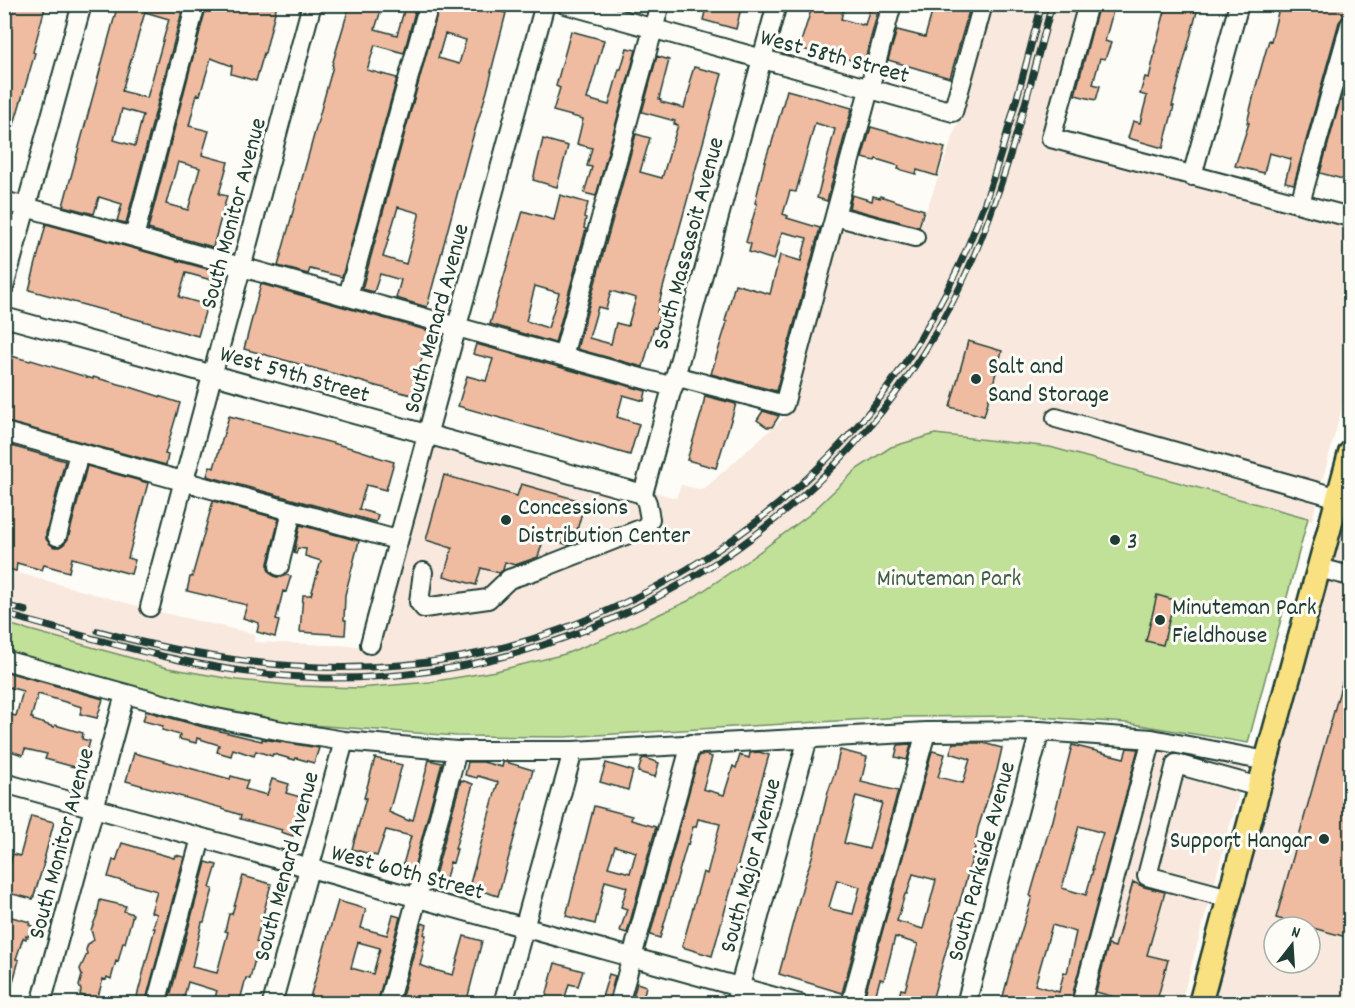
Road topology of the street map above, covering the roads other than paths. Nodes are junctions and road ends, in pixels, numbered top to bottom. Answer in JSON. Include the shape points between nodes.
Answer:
{"nodes":[{"id":1,"x":82,"y":4,"type":"edge"},
{"id":2,"x":196,"y":4,"type":"edge"},
{"id":3,"x":312,"y":4,"type":"edge"},
{"id":4,"x":429,"y":4,"type":"edge"},
{"id":5,"x":545,"y":4,"type":"edge"},
{"id":6,"x":565,"y":4,"type":"edge"},
{"id":7,"x":660,"y":4,"type":"edge"},
{"id":8,"x":777,"y":4,"type":"edge"},
{"id":9,"x":892,"y":4,"type":"edge"},
{"id":10,"x":983,"y":4,"type":"edge"},
{"id":11,"x":1088,"y":4,"type":"edge"},
{"id":12,"x":1239,"y":4,"type":"edge"},
{"id":13,"x":1350,"y":25,"type":"edge"},
{"id":14,"x":653,"y":29,"type":"junction"},
{"id":15,"x":762,"y":59,"type":"junction"},
{"id":16,"x":869,"y":89,"type":"junction"},
{"id":17,"x":1192,"y":176,"type":"junction"},
{"id":18,"x":4,"y":201,"type":"edge"},
{"id":19,"x":1300,"y":204,"type":"junction"},
{"id":20,"x":26,"y":207,"type":"junction"},
{"id":21,"x":835,"y":216,"type":"junction"},
{"id":22,"x":1350,"y":218,"type":"edge"},
{"id":23,"x":134,"y":237,"type":"junction"},
{"id":24,"x":915,"y":237,"type":"dead end"},
{"id":25,"x":242,"y":268,"type":"junction"},
{"id":26,"x":4,"y":287,"type":"edge"},
{"id":27,"x":348,"y":296,"type":"junction"},
{"id":28,"x":4,"y":317,"type":"edge"},
{"id":29,"x":457,"y":327,"type":"junction"},
{"id":30,"x":563,"y":356,"type":"junction"},
{"id":31,"x":213,"y":375,"type":"junction"},
{"id":32,"x":674,"y":382,"type":"junction"},
{"id":33,"x":1056,"y":418,"type":"dead end"},
{"id":34,"x":4,"y":432,"type":"edge"},
{"id":35,"x":428,"y":435,"type":"junction"},
{"id":36,"x":79,"y":453,"type":"junction"},
{"id":37,"x":1350,"y":453,"type":"edge"},
{"id":38,"x":184,"y":482,"type":"junction"},
{"id":39,"x":643,"y":494,"type":"junction"},
{"id":40,"x":1338,"y":498,"type":"junction"},
{"id":41,"x":292,"y":511,"type":"junction"},
{"id":42,"x":57,"y":536,"type":"dead end"},
{"id":43,"x":397,"y":540,"type":"junction"},
{"id":44,"x":279,"y":566,"type":"dead end"},
{"id":45,"x":1319,"y":568,"type":"junction"},
{"id":46,"x":423,"y":572,"type":"dead end"},
{"id":47,"x":1350,"y":576,"type":"edge"},
{"id":48,"x":150,"y":607,"type":"dead end"},
{"id":49,"x":370,"y":644,"type":"dead end"},
{"id":50,"x":4,"y":660,"type":"edge"},
{"id":51,"x":125,"y":694,"type":"junction"},
{"id":52,"x":1040,"y":731,"type":"junction"},
{"id":53,"x":926,"y":732,"type":"junction"},
{"id":54,"x":808,"y":738,"type":"junction"},
{"id":55,"x":1152,"y":739,"type":"junction"},
{"id":56,"x":344,"y":741,"type":"junction"},
{"id":57,"x":691,"y":744,"type":"junction"},
{"id":58,"x":457,"y":751,"type":"junction"},
{"id":59,"x":573,"y":751,"type":"junction"},
{"id":60,"x":1267,"y":761,"type":"junction"},
{"id":61,"x":4,"y":783,"type":"edge"},
{"id":62,"x":1259,"y":787,"type":"junction"},
{"id":63,"x":95,"y":808,"type":"junction"},
{"id":64,"x":201,"y":838,"type":"junction"},
{"id":65,"x":310,"y":868,"type":"junction"},
{"id":66,"x":417,"y":898,"type":"junction"},
{"id":67,"x":1229,"y":898,"type":"junction"},
{"id":68,"x":524,"y":927,"type":"junction"},
{"id":69,"x":632,"y":957,"type":"junction"},
{"id":70,"x":738,"y":995,"type":"edge"},
{"id":71,"x":41,"y":1004,"type":"edge"},
{"id":72,"x":156,"y":1004,"type":"edge"},
{"id":73,"x":272,"y":1004,"type":"edge"},
{"id":74,"x":388,"y":1004,"type":"edge"},
{"id":75,"x":503,"y":1004,"type":"edge"},
{"id":76,"x":619,"y":1004,"type":"edge"},
{"id":77,"x":800,"y":1004,"type":"edge"},
{"id":78,"x":850,"y":1004,"type":"edge"},
{"id":79,"x":966,"y":1004,"type":"edge"},
{"id":80,"x":1081,"y":1004,"type":"edge"},
{"id":81,"x":1200,"y":1004,"type":"edge"}],
"edges":[{"from":1,"to":20,"type":"street"},
{"from":2,"to":23,"type":"street"},
{"from":3,"to":25,"type":"street","name":"South Monitor Avenue"},
{"from":4,"to":27,"type":"street"},
{"from":5,"to":29,"type":"street","name":"South Menard Avenue"},
{"from":6,"to":14,"type":"street","name":"West 58th Street"},
{"from":7,"to":14,"type":"street"},
{"from":8,"to":15,"type":"street","name":"South Massasoit Avenue"},
{"from":9,"to":16,"type":"street"},
{"from":10,"to":16,"type":"street","name":"West 58th Street","via":[[953,112]]},
{"from":11,"to":17,"type":"street","via":[[1051,138]]},
{"from":12,"to":17,"type":"street"},
{"from":13,"to":19,"type":"street"},
{"from":14,"to":15,"type":"street","name":"West 58th Street"},
{"from":14,"to":30,"type":"street"},
{"from":15,"to":16,"type":"street","name":"West 58th Street"},
{"from":15,"to":32,"type":"street","name":"South Massasoit Avenue"},
{"from":16,"to":21,"type":"street"},
{"from":17,"to":19,"type":"street"},
{"from":18,"to":20,"type":"street"},
{"from":19,"to":22,"type":"street"},
{"from":20,"to":23,"type":"street"},
{"from":20,"to":26,"type":"street"},
{"from":21,"to":24,"type":"street"},
{"from":21,"to":32,"type":"street","via":[[783,405]]},
{"from":23,"to":25,"type":"street"},
{"from":25,"to":27,"type":"street"},
{"from":25,"to":31,"type":"street","name":"South Monitor Avenue"},
{"from":27,"to":29,"type":"street"},
{"from":28,"to":31,"type":"street","name":"West 59th Street"},
{"from":29,"to":30,"type":"street"},
{"from":29,"to":35,"type":"street","name":"South Menard Avenue"},
{"from":30,"to":32,"type":"street"},
{"from":31,"to":35,"type":"street","name":"West 59th Street"},
{"from":31,"to":38,"type":"street","name":"South Monitor Avenue"},
{"from":32,"to":39,"type":"street","name":"South Massasoit Avenue"},
{"from":33,"to":40,"type":"street"},
{"from":34,"to":36,"type":"street"},
{"from":35,"to":39,"type":"street","name":"West 59th Street"},
{"from":35,"to":43,"type":"street","name":"South Menard Avenue"},
{"from":36,"to":38,"type":"street"},
{"from":36,"to":42,"type":"street"},
{"from":37,"to":40,"type":"main road"},
{"from":38,"to":41,"type":"street"},
{"from":38,"to":48,"type":"street","name":"South Monitor Avenue"},
{"from":39,"to":46,"type":"street","via":[[650,519],[646,527],[509,579],[488,599],[424,608],[419,602]]},
{"from":40,"to":45,"type":"main road"},
{"from":41,"to":43,"type":"street"},
{"from":41,"to":44,"type":"street"},
{"from":43,"to":49,"type":"street","name":"South Menard Avenue"},
{"from":45,"to":47,"type":"street"},
{"from":45,"to":60,"type":"main road"},
{"from":50,"to":51,"type":"street"},
{"from":51,"to":56,"type":"street","via":[[206,716]]},
{"from":51,"to":63,"type":"street","name":"South Monitor Avenue"},
{"from":52,"to":53,"type":"street"},
{"from":52,"to":55,"type":"street"},
{"from":52,"to":79,"type":"street","name":"South Parkside Avenue"},
{"from":53,"to":54,"type":"street"},
{"from":53,"to":78,"type":"street"},
{"from":54,"to":57,"type":"street"},
{"from":54,"to":70,"type":"street","name":"South Major Avenue"},
{"from":55,"to":60,"type":"street"},
{"from":55,"to":80,"type":"street"},
{"from":56,"to":58,"type":"street"},
{"from":56,"to":65,"type":"street","name":"South Menard Avenue"},
{"from":57,"to":59,"type":"street"},
{"from":57,"to":69,"type":"street"},
{"from":58,"to":59,"type":"street"},
{"from":58,"to":66,"type":"street"},
{"from":59,"to":68,"type":"street"},
{"from":60,"to":62,"type":"main road"},
{"from":61,"to":63,"type":"street","name":"West 60th Street"},
{"from":62,"to":67,"type":"main road"},
{"from":62,"to":67,"type":"street","via":[[1176,764],[1147,876]]},
{"from":63,"to":64,"type":"street","name":"West 60th Street"},
{"from":63,"to":71,"type":"street","name":"South Monitor Avenue"},
{"from":64,"to":65,"type":"street","name":"West 60th Street"},
{"from":64,"to":72,"type":"street"},
{"from":65,"to":66,"type":"street","name":"West 60th Street"},
{"from":65,"to":73,"type":"street","name":"South Menard Avenue"},
{"from":66,"to":68,"type":"street","name":"West 60th Street"},
{"from":66,"to":74,"type":"street"},
{"from":67,"to":81,"type":"main road"},
{"from":68,"to":69,"type":"street","name":"West 60th Street"},
{"from":68,"to":75,"type":"street"},
{"from":69,"to":70,"type":"street","name":"West 60th Street"},
{"from":69,"to":76,"type":"street"},
{"from":70,"to":77,"type":"street","name":"West 60th Street"}]}
